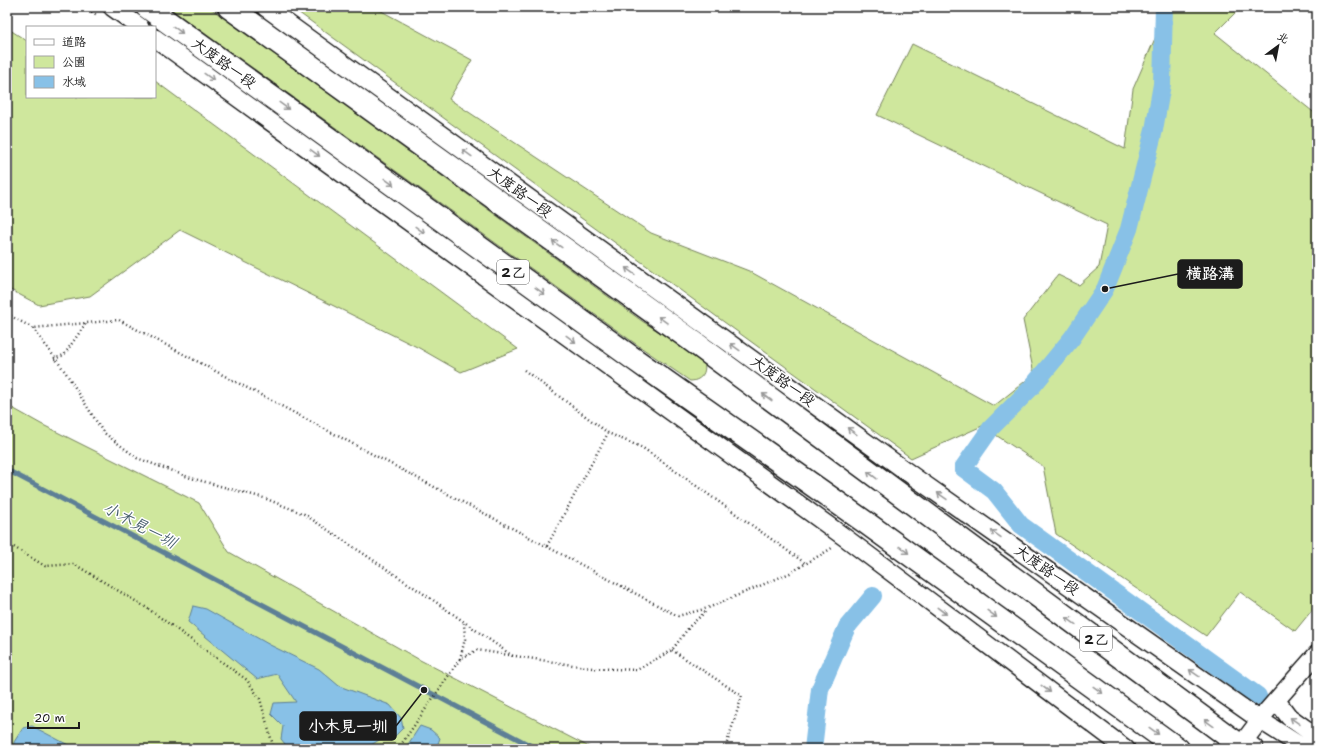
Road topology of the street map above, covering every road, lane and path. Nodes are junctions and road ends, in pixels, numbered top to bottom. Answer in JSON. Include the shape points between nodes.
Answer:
{"nodes":[{"id":1,"x":112,"y":7,"type":"edge"},
{"id":2,"x":147,"y":7,"type":"edge"},
{"id":3,"x":229,"y":7,"type":"edge"},
{"id":4,"x":265,"y":7,"type":"edge"},
{"id":5,"x":139,"y":26,"type":"edge"},
{"id":6,"x":156,"y":39,"type":"edge"},
{"id":7,"x":7,"y":314,"type":"edge"},
{"id":8,"x":86,"y":323,"type":"junction"},
{"id":9,"x":33,"y":328,"type":"junction"},
{"id":10,"x":54,"y":359,"type":"junction"},
{"id":11,"x":524,"y":370,"type":"dead end"},
{"id":12,"x":608,"y":432,"type":"junction"},
{"id":13,"x":847,"y":539,"type":"junction"},
{"id":14,"x":7,"y":543,"type":"edge"},
{"id":15,"x":547,"y":546,"type":"junction"},
{"id":16,"x":805,"y":563,"type":"junction"},
{"id":17,"x":708,"y":608,"type":"junction"},
{"id":18,"x":464,"y":623,"type":"junction"},
{"id":19,"x":672,"y":650,"type":"junction"},
{"id":20,"x":1317,"y":654,"type":"edge"},
{"id":21,"x":514,"y":657,"type":"junction"},
{"id":22,"x":460,"y":659,"type":"junction"},
{"id":23,"x":1269,"y":709,"type":"junction"},
{"id":24,"x":1317,"y":737,"type":"edge"},
{"id":25,"x":1244,"y":748,"type":"edge"},
{"id":26,"x":274,"y":749,"type":"edge"},
{"id":27,"x":398,"y":749,"type":"edge"},
{"id":28,"x":725,"y":749,"type":"edge"},
{"id":29,"x":1126,"y":749,"type":"edge"},
{"id":30,"x":1178,"y":749,"type":"edge"},
{"id":31,"x":1305,"y":749,"type":"edge"}],
"edges":[{"from":1,"to":5,"type":"street"},
{"from":2,"to":30,"type":"main road","name":"大度路一段","number":"2乙","one_way":true},
{"from":25,"to":3,"type":"main road","name":"大度路一段","number":"2乙","one_way":true,"via":[[687,337]]},
{"from":23,"to":4,"type":"street","name":"大度路一段","one_way":true,"via":[[917,479]]},
{"from":6,"to":13,"type":"street","name":"大度路一段","one_way":true},
{"from":7,"to":9,"type":"path"},
{"from":8,"to":9,"type":"path"},
{"from":8,"to":10,"type":"path","via":[[64,355]]},
{"from":8,"to":15,"type":"path","via":[[119,320]]},
{"from":9,"to":10,"type":"path"},
{"from":10,"to":18,"type":"path","via":[[66,373],[103,432],[137,458],[191,478],[264,498],[304,514]]},
{"from":11,"to":12,"type":"path"},
{"from":12,"to":15,"type":"path"},
{"from":12,"to":16,"type":"path","via":[[643,448]]},
{"from":13,"to":16,"type":"path"},
{"from":13,"to":29,"type":"street","name":"大度路一段","one_way":true},
{"from":14,"to":26,"type":"path","via":[[45,566],[74,564],[147,608],[247,680],[260,699]]},
{"from":15,"to":17,"type":"path","via":[[678,616]]},
{"from":16,"to":17,"type":"path","via":[[790,573]]},
{"from":17,"to":19,"type":"path"},
{"from":18,"to":21,"type":"path"},
{"from":18,"to":22,"type":"path","via":[[466,639]]},
{"from":19,"to":21,"type":"path","via":[[637,670],[592,668]]},
{"from":19,"to":28,"type":"path","via":[[742,696]]},
{"from":20,"to":23,"type":"street"},
{"from":21,"to":22,"type":"path","via":[[477,650]]},
{"from":22,"to":27,"type":"path"},
{"from":24,"to":23,"type":"street","one_way":true,"via":[[1289,717]]},
{"from":23,"to":25,"type":"street"},
{"from":23,"to":31,"type":"street","name":"大度路一段"}]}
